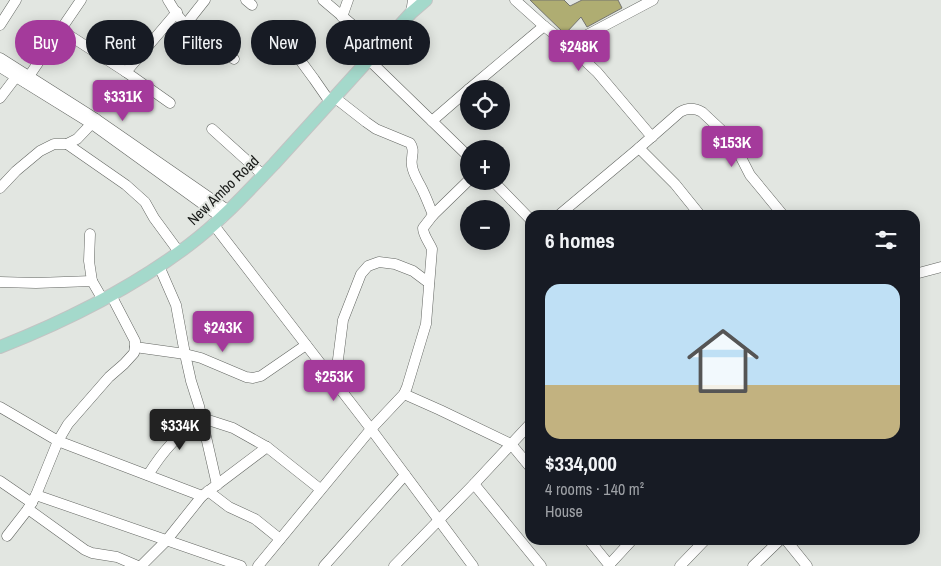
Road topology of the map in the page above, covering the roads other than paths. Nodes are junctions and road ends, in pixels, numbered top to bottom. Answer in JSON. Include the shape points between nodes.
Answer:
{"nodes":[{"id":1,"x":16,"y":0,"type":"edge"},
{"id":2,"x":81,"y":0,"type":"edge"},
{"id":3,"x":168,"y":0,"type":"edge"},
{"id":4,"x":205,"y":0,"type":"edge"},
{"id":5,"x":323,"y":0,"type":"edge"},
{"id":6,"x":348,"y":0,"type":"edge"},
{"id":7,"x":426,"y":0,"type":"edge"},
{"id":8,"x":515,"y":0,"type":"edge"},
{"id":9,"x":653,"y":0,"type":"edge"},
{"id":10,"x":410,"y":4,"type":"edge"},
{"id":11,"x":177,"y":12,"type":"junction"},
{"id":12,"x":342,"y":16,"type":"junction"},
{"id":13,"x":68,"y":20,"type":"edge"},
{"id":14,"x":183,"y":20,"type":"edge"},
{"id":15,"x":189,"y":20,"type":"edge"},
{"id":16,"x":346,"y":20,"type":"edge"},
{"id":17,"x":399,"y":20,"type":"edge"},
{"id":18,"x":0,"y":24,"type":"edge"},
{"id":19,"x":544,"y":26,"type":"junction"},
{"id":20,"x":76,"y":40,"type":"edge"},
{"id":21,"x":568,"y":44,"type":"junction"},
{"id":22,"x":0,"y":58,"type":"edge"},
{"id":23,"x":34,"y":65,"type":"edge"},
{"id":24,"x":304,"y":65,"type":"edge"},
{"id":25,"x":363,"y":65,"type":"edge"},
{"id":26,"x":374,"y":65,"type":"edge"},
{"id":27,"x":0,"y":68,"type":"edge"},
{"id":28,"x":126,"y":72,"type":"junction"},
{"id":29,"x":23,"y":79,"type":"junction"},
{"id":30,"x":480,"y":80,"type":"edge"},
{"id":31,"x":460,"y":97,"type":"edge"},
{"id":32,"x":0,"y":98,"type":"edge"},
{"id":33,"x":332,"y":100,"type":"junction"},
{"id":34,"x":170,"y":103,"type":"dead end"},
{"id":35,"x":432,"y":121,"type":"junction"},
{"id":36,"x":94,"y":122,"type":"junction"},
{"id":37,"x":212,"y":129,"type":"dead end"},
{"id":38,"x":652,"y":137,"type":"junction"},
{"id":39,"x":67,"y":144,"type":"junction"},
{"id":40,"x":460,"y":148,"type":"edge"},
{"id":41,"x":640,"y":148,"type":"junction"},
{"id":42,"x":263,"y":175,"type":"junction"},
{"id":43,"x":0,"y":188,"type":"edge"},
{"id":44,"x":460,"y":190,"type":"edge"},
{"id":45,"x":502,"y":190,"type":"edge"},
{"id":46,"x":565,"y":210,"type":"edge"},
{"id":47,"x":696,"y":210,"type":"edge"},
{"id":48,"x":779,"y":210,"type":"edge"},
{"id":49,"x":525,"y":214,"type":"edge"},
{"id":50,"x":433,"y":215,"type":"junction"},
{"id":51,"x":221,"y":218,"type":"junction"},
{"id":52,"x":90,"y":234,"type":"dead end"},
{"id":53,"x":179,"y":252,"type":"junction"},
{"id":54,"x":159,"y":266,"type":"junction"},
{"id":55,"x":941,"y":267,"type":"edge"},
{"id":56,"x":920,"y":273,"type":"edge"},
{"id":57,"x":92,"y":281,"type":"junction"},
{"id":58,"x":0,"y":282,"type":"edge"},
{"id":59,"x":429,"y":283,"type":"junction"},
{"id":60,"x":107,"y":297,"type":"junction"},
{"id":61,"x":306,"y":345,"type":"junction"},
{"id":62,"x":0,"y":347,"type":"edge"},
{"id":63,"x":135,"y":347,"type":"junction"},
{"id":64,"x":185,"y":354,"type":"junction"},
{"id":65,"x":335,"y":383,"type":"junction"},
{"id":66,"x":404,"y":394,"type":"junction"},
{"id":67,"x":0,"y":407,"type":"edge"},
{"id":68,"x":202,"y":418,"type":"junction"},
{"id":69,"x":371,"y":429,"type":"junction"},
{"id":70,"x":525,"y":429,"type":"edge"},
{"id":71,"x":58,"y":441,"type":"junction"},
{"id":72,"x":511,"y":444,"type":"junction"},
{"id":73,"x":267,"y":447,"type":"junction"},
{"id":74,"x":525,"y":461,"type":"edge"},
{"id":75,"x":148,"y":475,"type":"junction"},
{"id":76,"x":405,"y":475,"type":"junction"},
{"id":77,"x":0,"y":481,"type":"edge"},
{"id":78,"x":474,"y":484,"type":"junction"},
{"id":79,"x":320,"y":489,"type":"junction"},
{"id":80,"x":209,"y":490,"type":"junction"},
{"id":81,"x":32,"y":502,"type":"junction"},
{"id":82,"x":438,"y":520,"type":"junction"},
{"id":83,"x":7,"y":536,"type":"dead end"},
{"id":84,"x":280,"y":539,"type":"junction"},
{"id":85,"x":166,"y":541,"type":"junction"},
{"id":86,"x":593,"y":545,"type":"edge"},
{"id":87,"x":627,"y":545,"type":"edge"},
{"id":88,"x":700,"y":545,"type":"edge"},
{"id":89,"x":775,"y":545,"type":"edge"},
{"id":90,"x":790,"y":545,"type":"edge"},
{"id":91,"x":399,"y":564,"type":"edge"},
{"id":92,"x":609,"y":565,"type":"edge"},
{"id":93,"x":140,"y":566,"type":"edge"},
{"id":94,"x":240,"y":566,"type":"edge"},
{"id":95,"x":258,"y":566,"type":"edge"},
{"id":96,"x":324,"y":566,"type":"edge"},
{"id":97,"x":474,"y":566,"type":"edge"},
{"id":98,"x":541,"y":566,"type":"edge"},
{"id":99,"x":680,"y":566,"type":"edge"},
{"id":100,"x":753,"y":566,"type":"edge"},
{"id":101,"x":807,"y":566,"type":"edge"}],
"edges":[{"from":1,"to":18,"type":"street"},
{"from":2,"to":13,"type":"street"},
{"from":3,"to":11,"type":"street"},
{"from":4,"to":15,"type":"street"},
{"from":5,"to":12,"type":"street"},
{"from":6,"to":12,"type":"street"},
{"from":7,"to":10,"type":"main road","name":"New Ambo Road"},
{"from":8,"to":19,"type":"street"},
{"from":9,"to":21,"type":"street"},
{"from":10,"to":17,"type":"main road","name":"New Ambo Road"},
{"from":11,"to":14,"type":"street"},
{"from":11,"to":28,"type":"street"},
{"from":12,"to":16,"type":"street"},
{"from":19,"to":21,"type":"street"},
{"from":19,"to":30,"type":"street"},
{"from":20,"to":28,"type":"street"},
{"from":21,"to":38,"type":"street","via":[[597,72]]},
{"from":22,"to":29,"type":"street"},
{"from":23,"to":29,"type":"street"},
{"from":24,"to":33,"type":"street"},
{"from":25,"to":33,"type":"main road","name":"New Ambo Road"},
{"from":26,"to":35,"type":"street"},
{"from":27,"to":29,"type":"street"},
{"from":28,"to":34,"type":"street"},
{"from":29,"to":32,"type":"street"},
{"from":29,"to":36,"type":"street"},
{"from":31,"to":35,"type":"street"},
{"from":33,"to":42,"type":"main road","name":"New Ambo Road"},
{"from":33,"to":50,"type":"street","via":[[376,129],[410,143],[414,152],[412,169]]},
{"from":35,"to":40,"type":"street"},
{"from":36,"to":39,"type":"street","via":[[77,140]]},
{"from":36,"to":51,"type":"street"},
{"from":37,"to":42,"type":"street"},
{"from":38,"to":41,"type":"street"},
{"from":38,"to":48,"type":"street","via":[[685,109],[698,110],[732,140],[750,175]]},
{"from":39,"to":43,"type":"street","via":[[54,144],[40,151]]},
{"from":39,"to":53,"type":"street","via":[[145,202]]},
{"from":41,"to":46,"type":"street"},
{"from":41,"to":47,"type":"street"},
{"from":42,"to":51,"type":"main road","name":"New Ambo Road"},
{"from":44,"to":50,"type":"street"},
{"from":45,"to":49,"type":"street"},
{"from":50,"to":59,"type":"street","via":[[422,230],[432,249]]},
{"from":51,"to":53,"type":"main road","name":"New Ambo Road"},
{"from":51,"to":61,"type":"street"},
{"from":52,"to":57,"type":"street"},
{"from":53,"to":54,"type":"main road","name":"New Ambo Road"},
{"from":54,"to":60,"type":"main road","name":"New Ambo Road"},
{"from":54,"to":64,"type":"street","via":[[176,305]]},
{"from":55,"to":56,"type":"street"},
{"from":57,"to":58,"type":"street"},
{"from":57,"to":60,"type":"street"},
{"from":59,"to":65,"type":"street","via":[[413,271],[395,264],[378,262],[368,266],[361,274],[343,320]]},
{"from":59,"to":66,"type":"street","via":[[426,324]]},
{"from":60,"to":62,"type":"main road","name":"New Ambo Road"},
{"from":60,"to":63,"type":"street","via":[[135,341]]},
{"from":61,"to":64,"type":"street","via":[[261,376],[253,378]]},
{"from":61,"to":65,"type":"street"},
{"from":63,"to":64,"type":"street"},
{"from":63,"to":71,"type":"street","via":[[134,353],[68,424]]},
{"from":64,"to":68,"type":"street"},
{"from":65,"to":69,"type":"street"},
{"from":66,"to":69,"type":"street"},
{"from":66,"to":72,"type":"street"},
{"from":67,"to":71,"type":"street"},
{"from":68,"to":73,"type":"street","via":[[233,428]]},
{"from":68,"to":75,"type":"street","via":[[168,446]]},
{"from":68,"to":80,"type":"street"},
{"from":69,"to":76,"type":"street"},
{"from":69,"to":79,"type":"street"},
{"from":70,"to":72,"type":"street"},
{"from":71,"to":75,"type":"street"},
{"from":71,"to":81,"type":"street"},
{"from":72,"to":74,"type":"street"},
{"from":72,"to":78,"type":"street"},
{"from":73,"to":79,"type":"street"},
{"from":73,"to":80,"type":"street"},
{"from":75,"to":80,"type":"street"},
{"from":76,"to":82,"type":"street"},
{"from":76,"to":96,"type":"street"},
{"from":77,"to":81,"type":"street"},
{"from":78,"to":82,"type":"street"},
{"from":78,"to":98,"type":"street"},
{"from":79,"to":84,"type":"street"},
{"from":80,"to":84,"type":"street","via":[[229,507],[255,519]]},
{"from":80,"to":85,"type":"street"},
{"from":81,"to":83,"type":"street"},
{"from":81,"to":85,"type":"street"},
{"from":81,"to":93,"type":"street","via":[[85,550]]},
{"from":82,"to":91,"type":"street"},
{"from":82,"to":97,"type":"street"},
{"from":84,"to":95,"type":"street"},
{"from":85,"to":93,"type":"street"},
{"from":85,"to":94,"type":"street"},
{"from":86,"to":92,"type":"street"},
{"from":87,"to":92,"type":"street"},
{"from":88,"to":99,"type":"street"},
{"from":89,"to":100,"type":"street"},
{"from":90,"to":101,"type":"street"}]}
